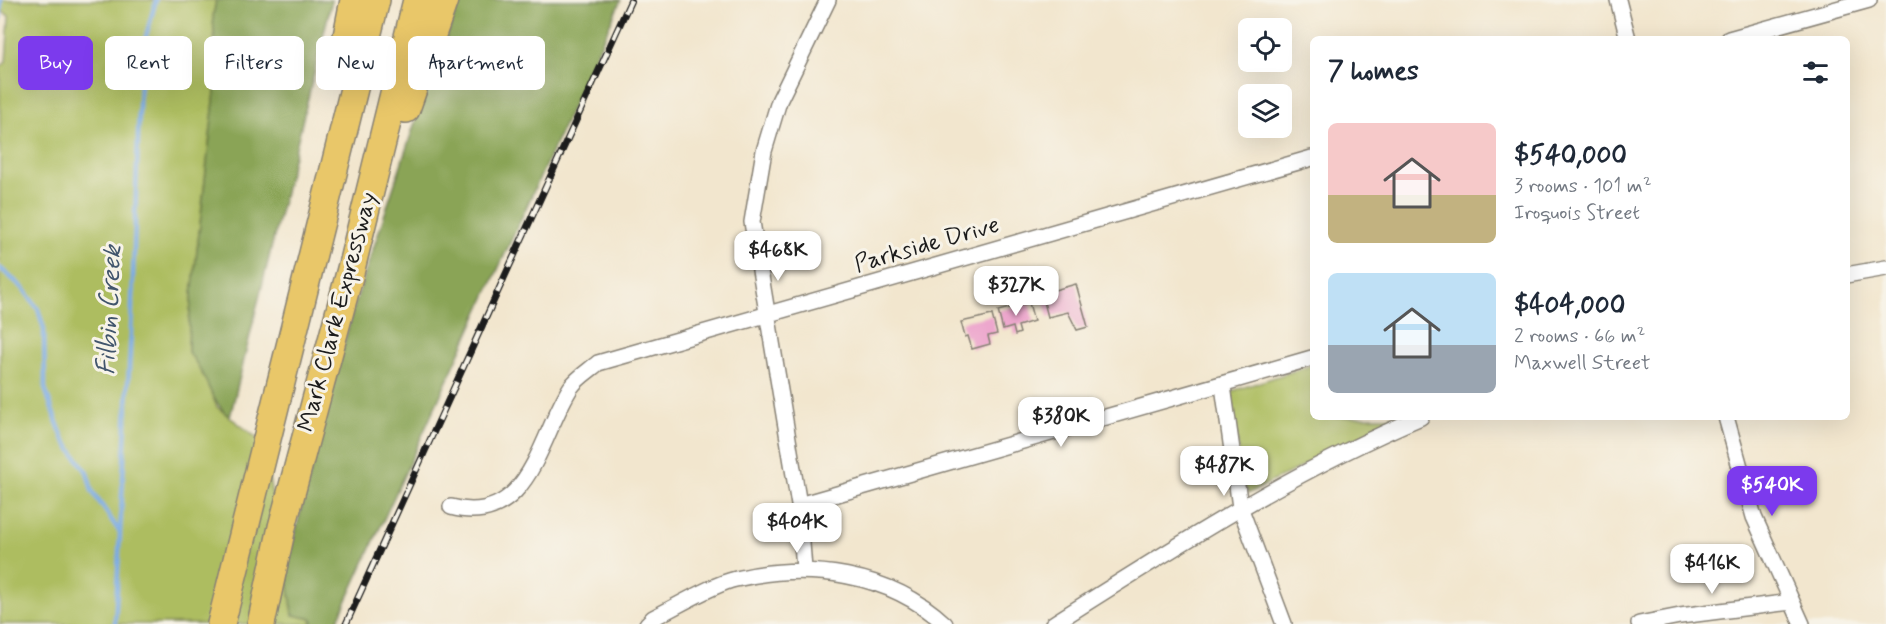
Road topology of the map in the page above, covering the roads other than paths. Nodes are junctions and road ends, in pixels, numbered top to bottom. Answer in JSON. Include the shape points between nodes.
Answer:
{"nodes":[{"id":1,"x":354,"y":0,"type":"edge"},
{"id":2,"x":376,"y":0,"type":"edge"},
{"id":3,"x":417,"y":0,"type":"edge"},
{"id":4,"x":444,"y":0,"type":"edge"},
{"id":5,"x":828,"y":0,"type":"edge"},
{"id":6,"x":1618,"y":0,"type":"edge"},
{"id":7,"x":1869,"y":0,"type":"edge"},
{"id":8,"x":1821,"y":6,"type":"edge"},
{"id":9,"x":1628,"y":36,"type":"edge"},
{"id":10,"x":1737,"y":36,"type":"edge"},
{"id":11,"x":1310,"y":159,"type":"edge"},
{"id":12,"x":1886,"y":268,"type":"edge"},
{"id":13,"x":351,"y":269,"type":"junction"},
{"id":14,"x":1850,"y":274,"type":"edge"},
{"id":15,"x":298,"y":310,"type":"junction"},
{"id":16,"x":767,"y":314,"type":"junction"},
{"id":17,"x":1310,"y":359,"type":"edge"},
{"id":18,"x":1222,"y":386,"type":"junction"},
{"id":19,"x":1414,"y":420,"type":"edge"},
{"id":20,"x":1727,"y":420,"type":"edge"},
{"id":21,"x":799,"y":505,"type":"junction"},
{"id":22,"x":451,"y":507,"type":"dead end"},
{"id":23,"x":1239,"y":507,"type":"junction"},
{"id":24,"x":804,"y":569,"type":"junction"},
{"id":25,"x":1791,"y":602,"type":"junction"},
{"id":26,"x":221,"y":624,"type":"edge"},
{"id":27,"x":261,"y":624,"type":"edge"},
{"id":28,"x":647,"y":624,"type":"edge"},
{"id":29,"x":945,"y":624,"type":"edge"},
{"id":30,"x":1053,"y":624,"type":"edge"},
{"id":31,"x":1284,"y":624,"type":"edge"},
{"id":32,"x":1639,"y":624,"type":"edge"},
{"id":33,"x":1802,"y":624,"type":"edge"}],
"edges":[{"from":1,"to":15,"type":"highway"},
{"from":2,"to":15,"type":"highway","name":"Mark Clark Expressway"},
{"from":3,"to":13,"type":"highway","name":"Mark Clark Expressway"},
{"from":4,"to":13,"type":"highway"},
{"from":5,"to":16,"type":"street","via":[[779,101],[764,152],[752,222]]},
{"from":6,"to":9,"type":"street"},
{"from":7,"to":8,"type":"street"},
{"from":8,"to":10,"type":"street"},
{"from":11,"to":16,"type":"street","name":"Parkside Drive"},
{"from":12,"to":14,"type":"street"},
{"from":13,"to":27,"type":"highway","name":"Mark Clark Expressway","via":[[282,527]]},
{"from":15,"to":26,"type":"highway","name":"Mark Clark Expressway"},
{"from":16,"to":21,"type":"street"},
{"from":16,"to":22,"type":"street","name":"Parkside Drive","via":[[598,363],[572,386],[527,479],[511,495],[486,508],[465,511]]},
{"from":17,"to":18,"type":"street"},
{"from":18,"to":21,"type":"street"},
{"from":18,"to":23,"type":"street"},
{"from":19,"to":23,"type":"street"},
{"from":20,"to":25,"type":"street","via":[[1754,518]]},
{"from":21,"to":24,"type":"street"},
{"from":23,"to":30,"type":"street"},
{"from":23,"to":31,"type":"street"},
{"from":24,"to":28,"type":"street","via":[[734,579]]},
{"from":24,"to":29,"type":"street","via":[[884,585],[926,606]]},
{"from":25,"to":32,"type":"street"},
{"from":25,"to":33,"type":"street"}]}
